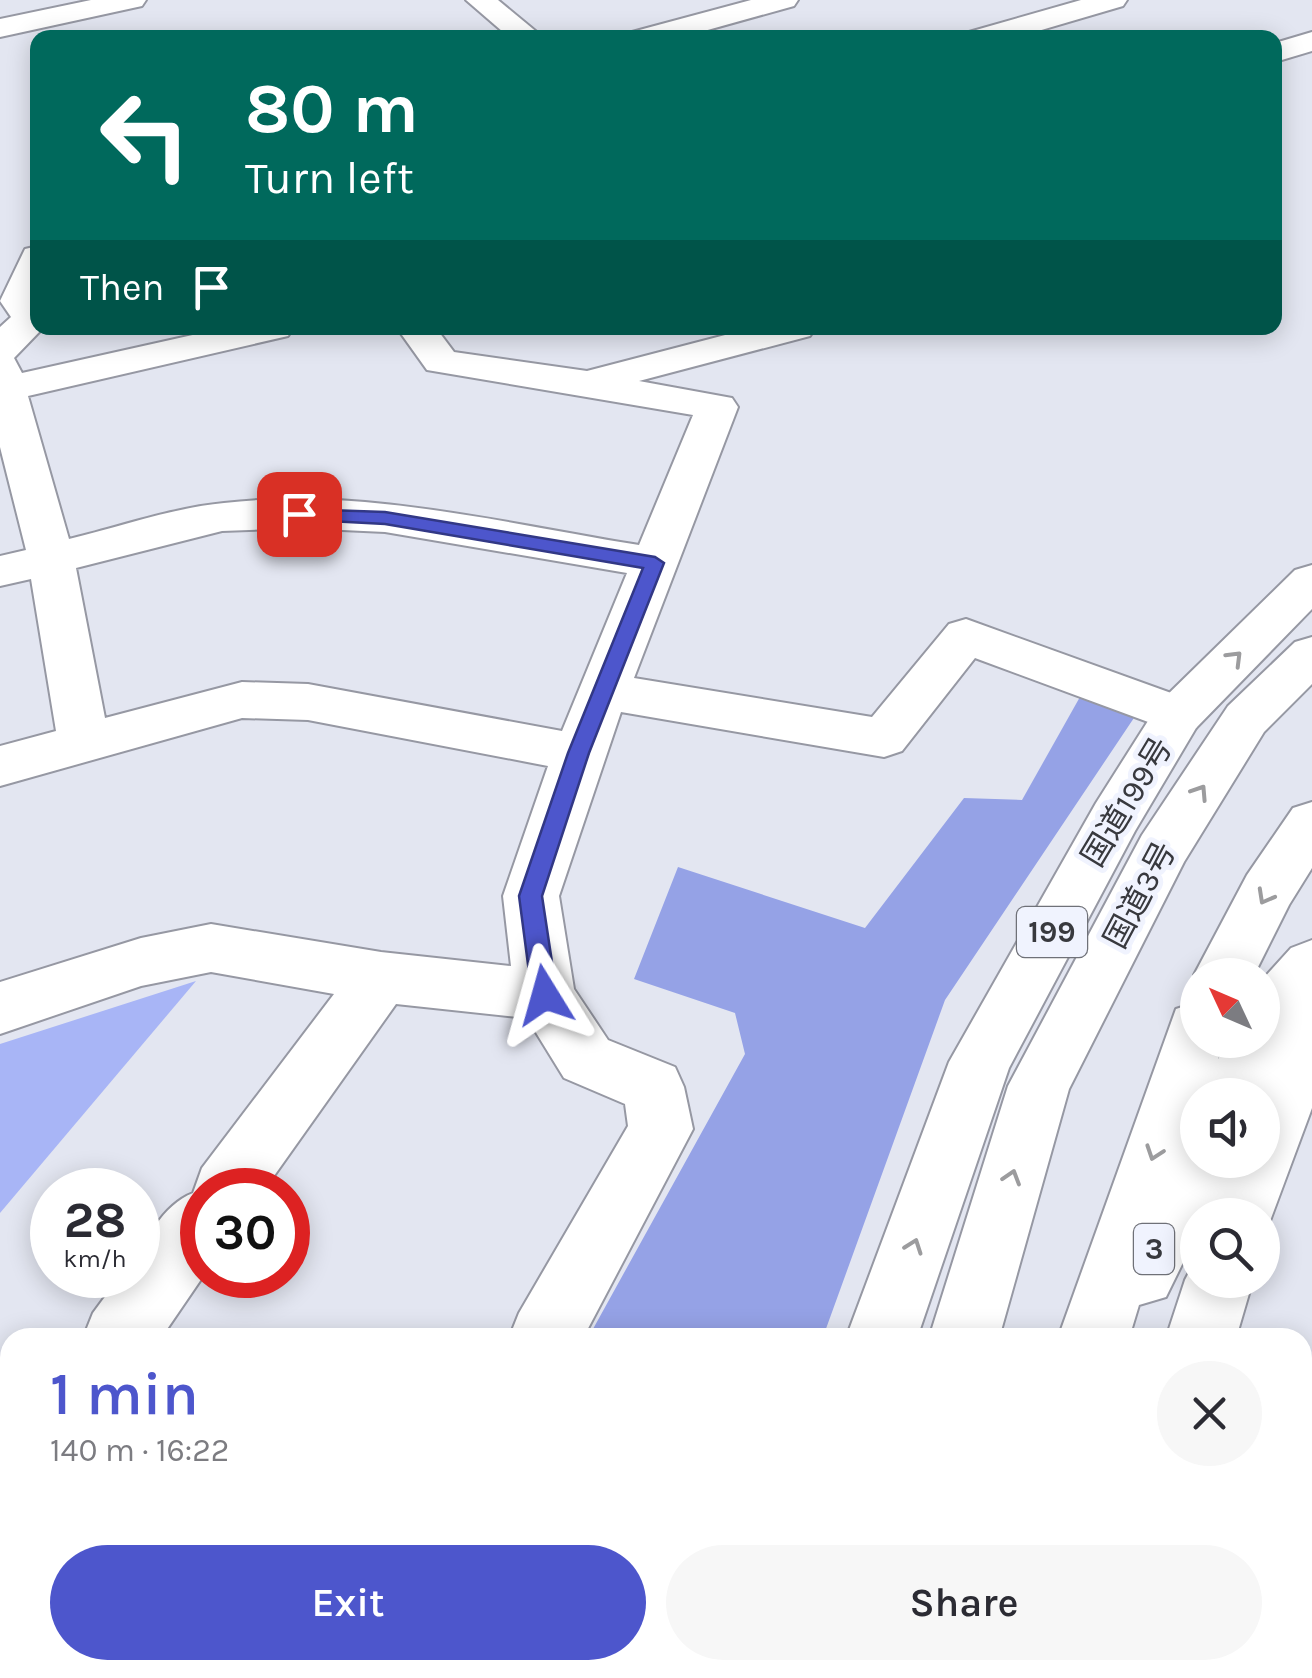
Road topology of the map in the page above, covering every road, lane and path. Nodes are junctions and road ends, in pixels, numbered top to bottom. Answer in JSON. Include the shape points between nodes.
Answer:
{"nodes":[{"id":1,"x":132,"y":0,"type":"edge"},
{"id":2,"x":480,"y":0,"type":"edge"},
{"id":3,"x":1113,"y":0,"type":"edge"},
{"id":4,"x":768,"y":9,"type":"edge"},
{"id":5,"x":0,"y":28,"type":"edge"},
{"id":6,"x":519,"y":30,"type":"edge"},
{"id":7,"x":677,"y":30,"type":"edge"},
{"id":8,"x":1018,"y":30,"type":"edge"},
{"id":9,"x":1312,"y":41,"type":"edge"},
{"id":10,"x":1282,"y":51,"type":"edge"},
{"id":11,"x":30,"y":270,"type":"edge"},
{"id":12,"x":10,"y":303,"type":"edge"},
{"id":13,"x":30,"y":320,"type":"edge"},
{"id":14,"x":233,"y":335,"type":"edge"},
{"id":15,"x":421,"y":335,"type":"edge"},
{"id":16,"x":769,"y":335,"type":"edge"},
{"id":17,"x":2,"y":374,"type":"edge"},
{"id":18,"x":585,"y":383,"type":"junction"},
{"id":19,"x":51,"y":559,"type":"junction"},
{"id":20,"x":655,"y":563,"type":"junction"},
{"id":21,"x":0,"y":571,"type":"edge"},
{"id":22,"x":1312,"y":580,"type":"edge"},
{"id":23,"x":1312,"y":654,"type":"edge"},
{"id":24,"x":605,"y":691,"type":"junction"},
{"id":25,"x":1178,"y":715,"type":"junction"},
{"id":26,"x":84,"y":742,"type":"junction"},
{"id":27,"x":578,"y":753,"type":"junction"},
{"id":28,"x":0,"y":766,"type":"edge"},
{"id":29,"x":1312,"y":822,"type":"edge"},
{"id":30,"x":1233,"y":958,"type":"edge"},
{"id":31,"x":1312,"y":965,"type":"edge"},
{"id":32,"x":381,"y":976,"type":"junction"},
{"id":33,"x":545,"y":995,"type":"junction"},
{"id":34,"x":1280,"y":1005,"type":"edge"},
{"id":35,"x":0,"y":1008,"type":"edge"},
{"id":36,"x":1312,"y":1018,"type":"edge"},
{"id":37,"x":1188,"y":1058,"type":"edge"},
{"id":38,"x":1312,"y":1084,"type":"edge"},
{"id":39,"x":1280,"y":1106,"type":"edge"},
{"id":40,"x":1280,"y":1130,"type":"edge"},
{"id":41,"x":242,"y":1168,"type":"edge"},
{"id":42,"x":1191,"y":1178,"type":"edge"},
{"id":43,"x":180,"y":1252,"type":"edge"},
{"id":44,"x":1212,"y":1298,"type":"edge"},
{"id":45,"x":1225,"y":1298,"type":"edge"},
{"id":46,"x":125,"y":1328,"type":"edge"},
{"id":47,"x":550,"y":1328,"type":"edge"},
{"id":48,"x":885,"y":1328,"type":"edge"},
{"id":49,"x":967,"y":1328,"type":"edge"},
{"id":50,"x":1096,"y":1328,"type":"edge"},
{"id":51,"x":1114,"y":1328,"type":"edge"},
{"id":52,"x":1203,"y":1328,"type":"edge"},
{"id":53,"x":1221,"y":1328,"type":"edge"}],
"edges":[{"from":1,"to":5,"type":"main road"},
{"from":2,"to":6,"type":"main road"},
{"from":3,"to":8,"type":"main road"},
{"from":4,"to":7,"type":"main road"},
{"from":9,"to":10,"type":"main road"},
{"from":11,"to":12,"type":"main road"},
{"from":13,"to":17,"type":"main road"},
{"from":14,"to":17,"type":"main road"},
{"from":15,"to":18,"type":"main road","via":[[441,362]]},
{"from":16,"to":18,"type":"main road"},
{"from":17,"to":19,"type":"main road"},
{"from":18,"to":20,"type":"main road","via":[[717,408]]},
{"from":19,"to":20,"type":"main road","via":[[222,516],[299,514],[385,518]]},
{"from":19,"to":21,"type":"main road"},
{"from":19,"to":26,"type":"main road"},
{"from":20,"to":24,"type":"main road"},
{"from":25,"to":22,"type":"main road","name":"国道199号","number":"199","one_way":true},
{"from":49,"to":23,"type":"main road","name":"国道3号","one_way":true,"via":[[1040,1086],[1162,850],[1246,719]]},
{"from":24,"to":25,"type":"main road","via":[[884,738],[966,636]]},
{"from":24,"to":27,"type":"main road"},
{"from":48,"to":25,"type":"main road","name":"国道199号","number":"199","one_way":true,"via":[[980,1062]]},
{"from":26,"to":27,"type":"main road","via":[[242,700],[308,702]]},
{"from":26,"to":28,"type":"main road"},
{"from":27,"to":33,"type":"main road","via":[[531,896]]},
{"from":29,"to":30,"type":"main road","one_way":true},
{"from":31,"to":34,"type":"main road"},
{"from":32,"to":33,"type":"main road"},
{"from":32,"to":35,"type":"main road","via":[[211,948],[141,962]]},
{"from":32,"to":41,"type":"main road"},
{"from":33,"to":47,"type":"main road","via":[[586,1059],[653,1087],[660,1129]]},
{"from":36,"to":39,"type":"main road"},
{"from":37,"to":50,"type":"main road","one_way":true},
{"from":38,"to":40,"type":"main road"},
{"from":42,"to":51,"type":"main road","number":"3"},
{"from":43,"to":46,"type":"main road"},
{"from":44,"to":52,"type":"main road"},
{"from":45,"to":53,"type":"main road"}]}
